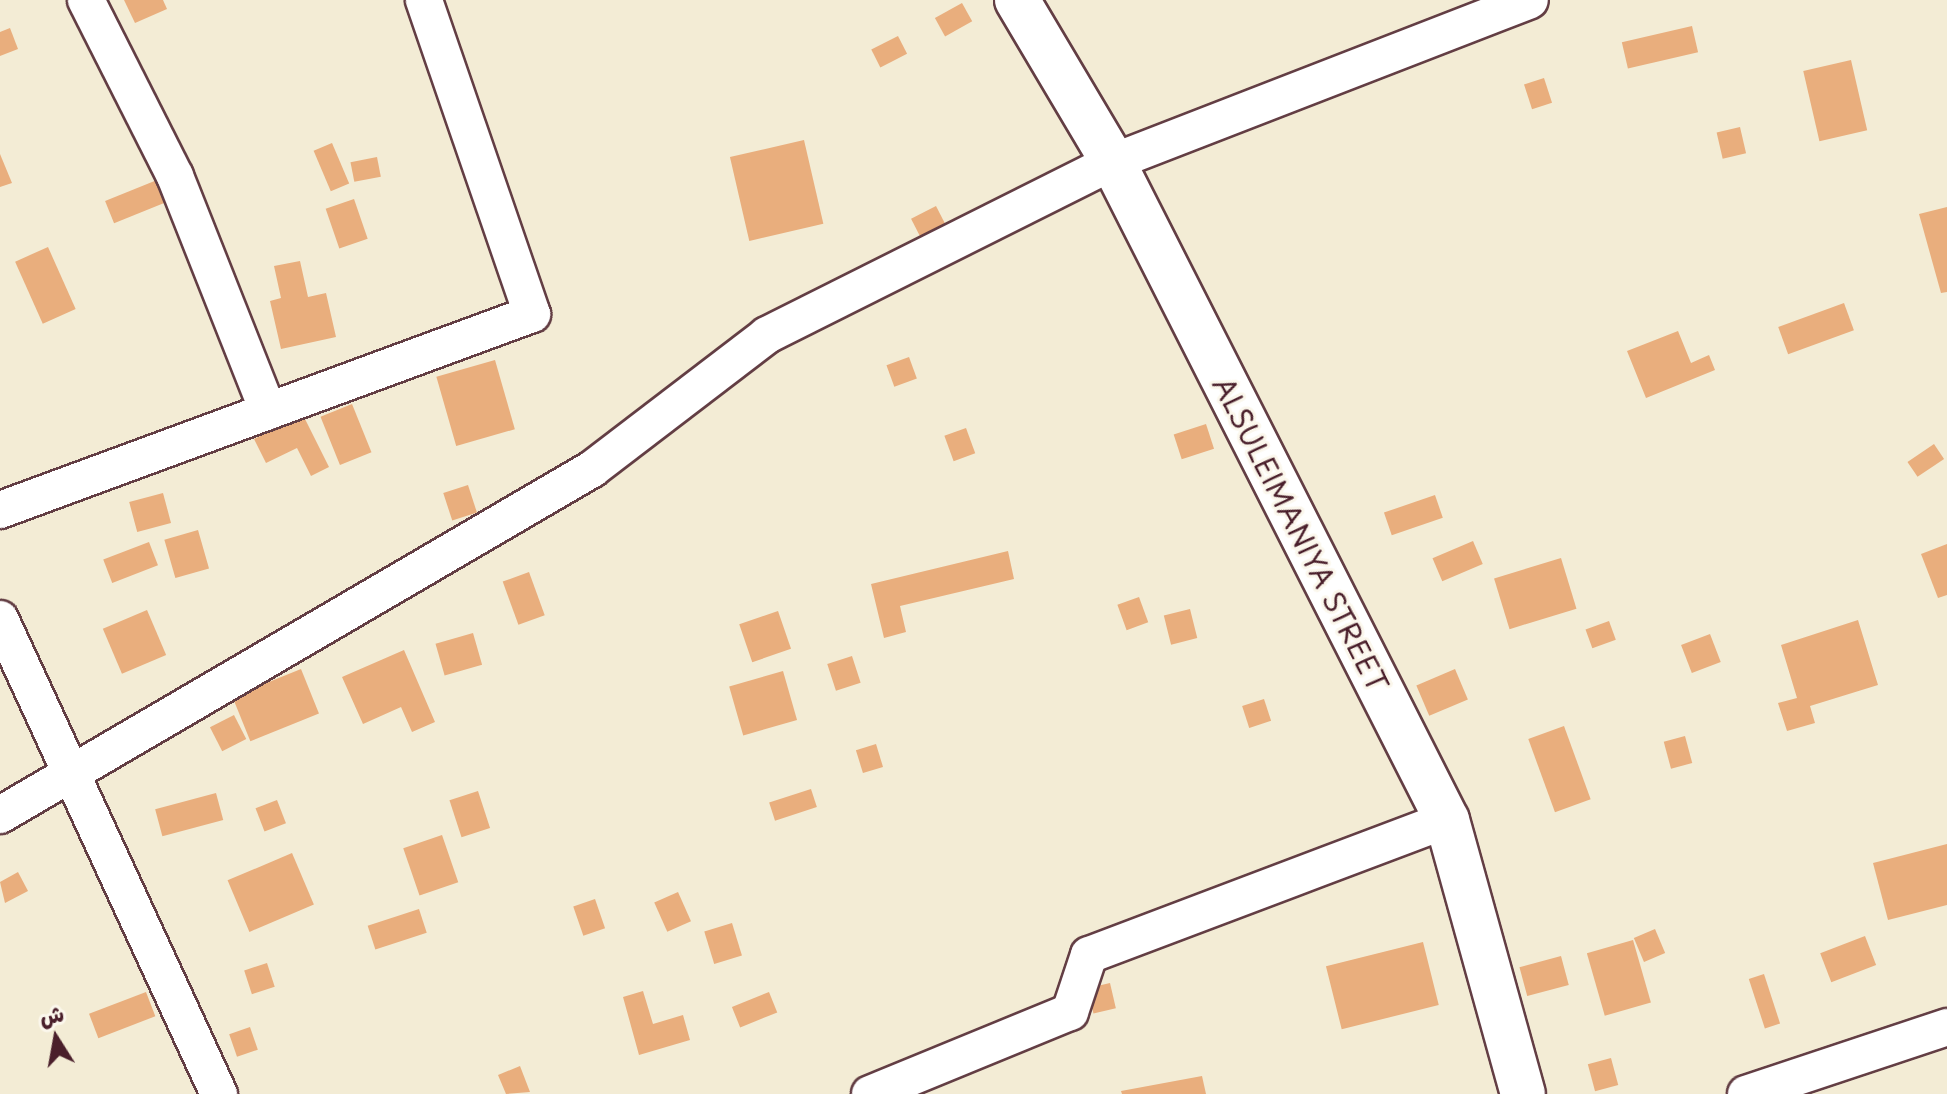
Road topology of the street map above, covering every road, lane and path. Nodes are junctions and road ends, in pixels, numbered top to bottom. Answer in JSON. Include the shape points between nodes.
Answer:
{"nodes":[{"id":1,"x":86,"y":0,"type":"edge"},
{"id":2,"x":424,"y":0,"type":"edge"},
{"id":3,"x":1017,"y":0,"type":"edge"},
{"id":4,"x":1530,"y":0,"type":"edge"},
{"id":5,"x":1113,"y":162,"type":"junction"},
{"id":6,"x":268,"y":411,"type":"junction"},
{"id":7,"x":0,"y":510,"type":"edge"},
{"id":8,"x":0,"y":619,"type":"edge"},
{"id":9,"x":72,"y":773,"type":"junction"},
{"id":10,"x":0,"y":815,"type":"edge"},
{"id":11,"x":1447,"y":820,"type":"junction"},
{"id":12,"x":1947,"y":1027,"type":"edge"},
{"id":13,"x":219,"y":1094,"type":"edge"},
{"id":14,"x":870,"y":1094,"type":"edge"},
{"id":15,"x":1523,"y":1094,"type":"edge"},
{"id":16,"x":1746,"y":1094,"type":"edge"}],
"edges":[{"from":1,"to":6,"type":"street","via":[[175,176]]},
{"from":2,"to":6,"type":"street","via":[[532,314]]},
{"from":3,"to":5,"type":"street","name":"ALSULEIMANIYA STREET"},
{"from":4,"to":5,"type":"street"},
{"from":5,"to":9,"type":"street","via":[[767,335],[592,469]]},
{"from":5,"to":11,"type":"street","name":"ALSULEIMANIYA STREET"},
{"from":6,"to":7,"type":"street"},
{"from":8,"to":9,"type":"street"},
{"from":9,"to":10,"type":"street"},
{"from":9,"to":13,"type":"street"},
{"from":11,"to":14,"type":"street","via":[[1089,955],[1070,1012]]},
{"from":11,"to":15,"type":"street","name":"ALSULEIMANIYA STREET"},
{"from":12,"to":16,"type":"street"}]}
